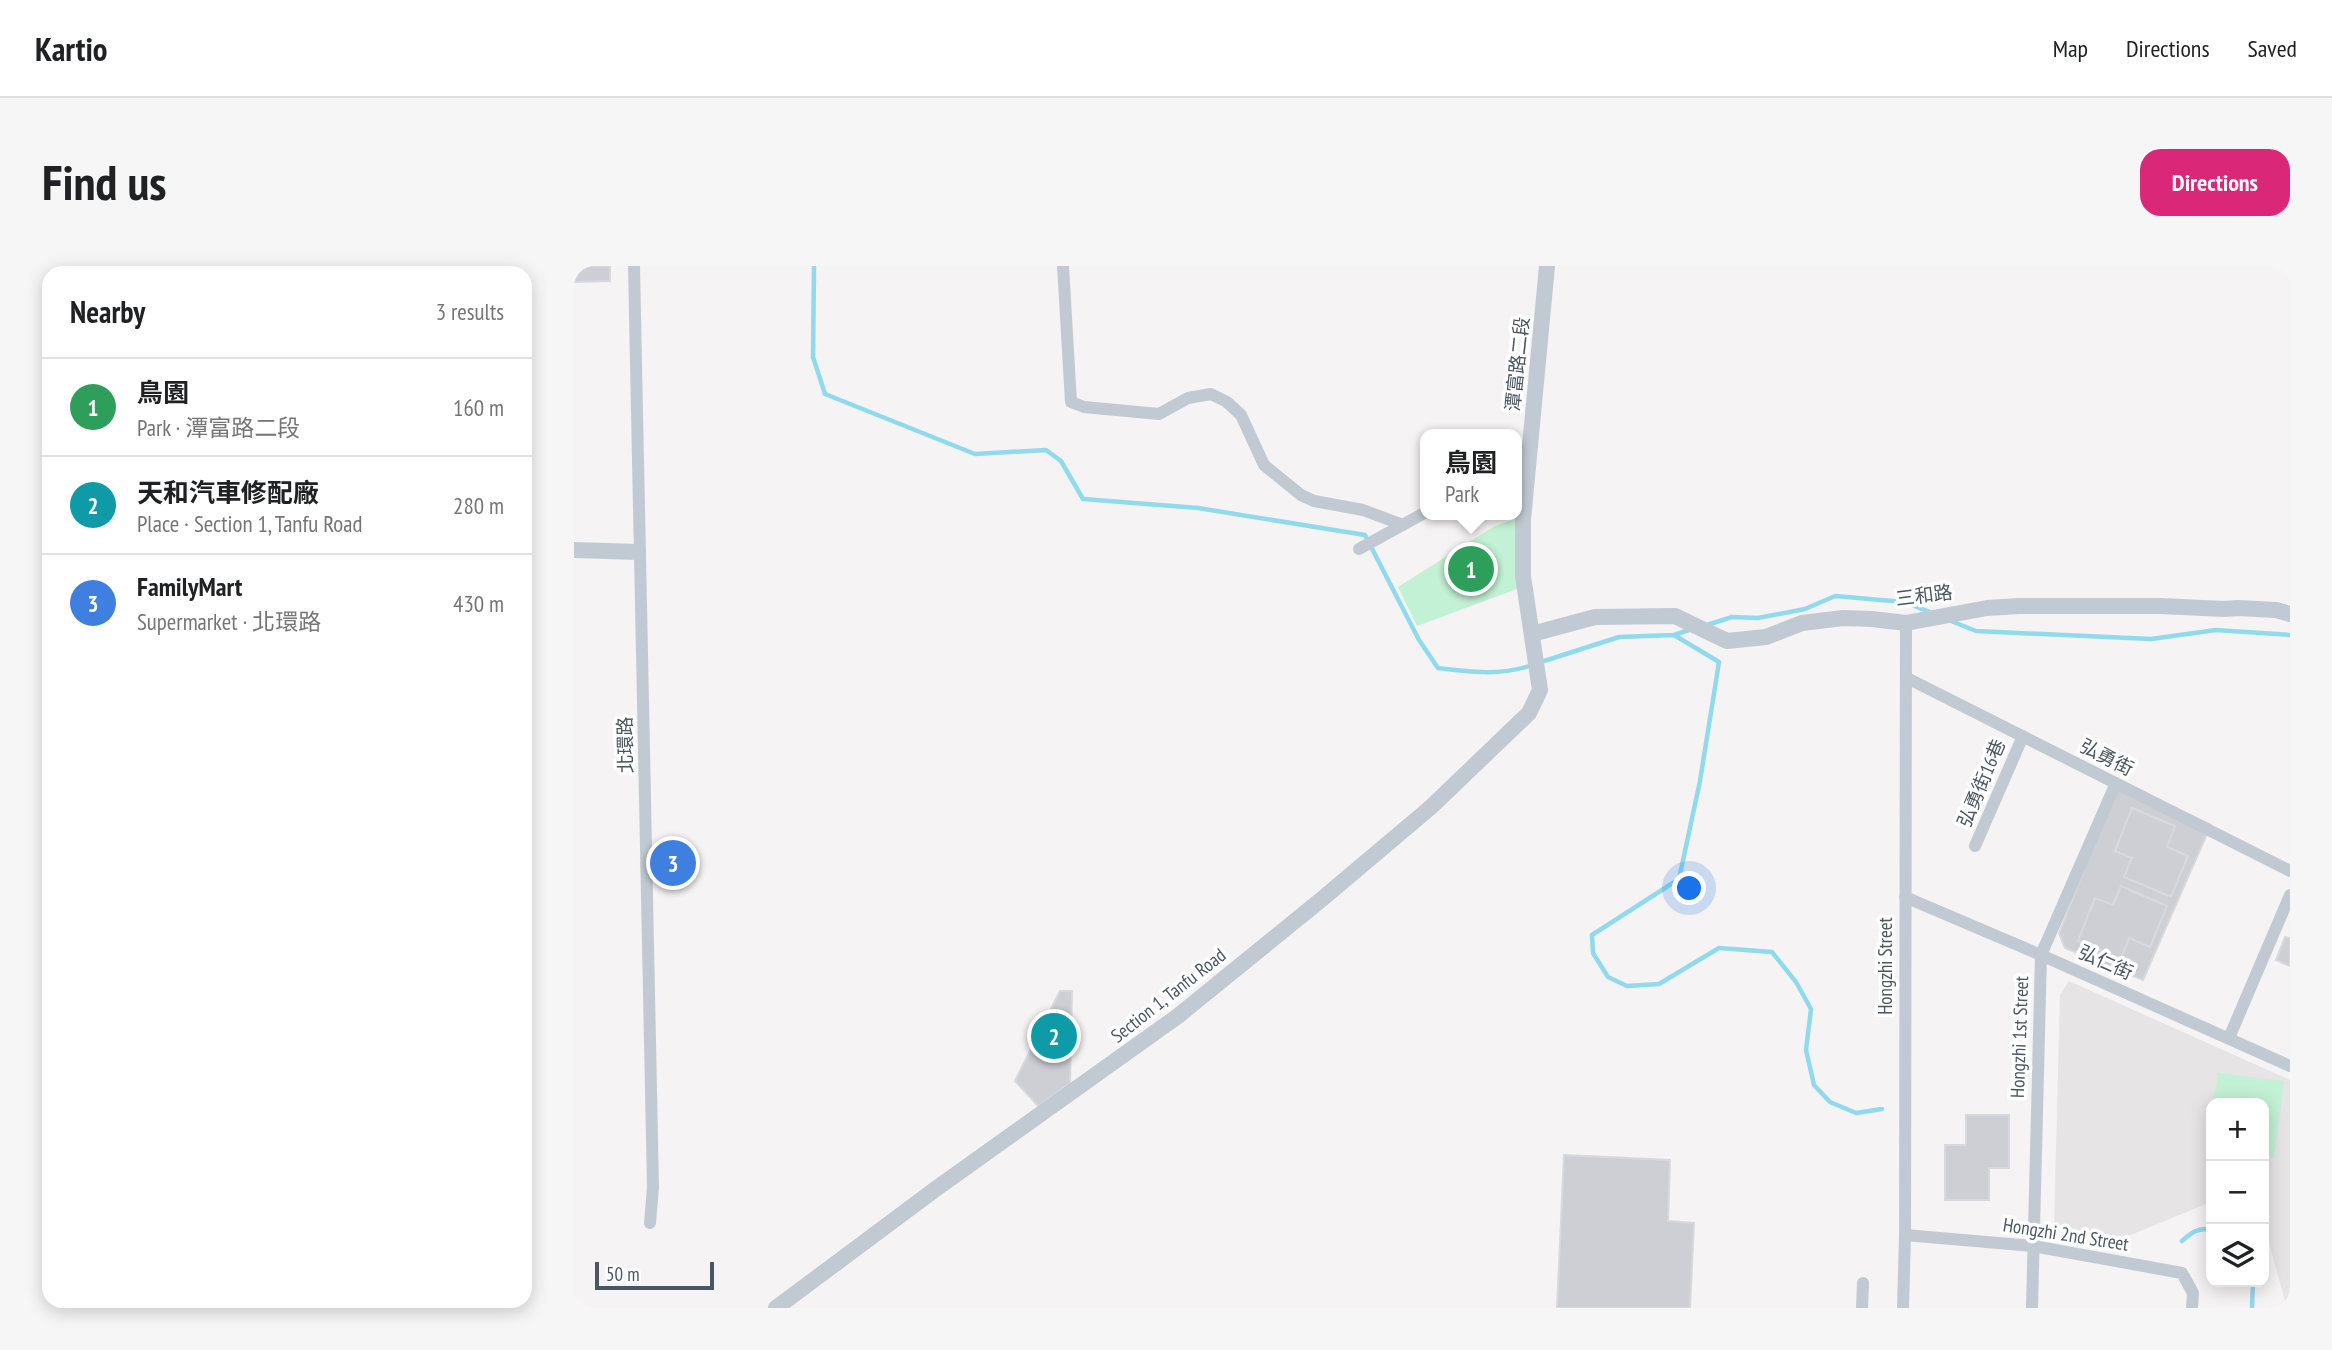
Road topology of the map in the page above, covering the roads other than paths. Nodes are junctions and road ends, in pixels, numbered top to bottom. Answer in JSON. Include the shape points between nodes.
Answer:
{"nodes":[{"id":1,"x":634,"y":266,"type":"edge"},
{"id":2,"x":1063,"y":266,"type":"edge"},
{"id":3,"x":1547,"y":266,"type":"edge"},
{"id":4,"x":1522,"y":465,"type":"edge"},
{"id":5,"x":1420,"y":515,"type":"edge"},
{"id":6,"x":1403,"y":525,"type":"junction"},
{"id":7,"x":1361,"y":548,"type":"dead end"},
{"id":8,"x":574,"y":550,"type":"edge"},
{"id":9,"x":638,"y":552,"type":"junction"},
{"id":10,"x":2290,"y":614,"type":"edge"},
{"id":11,"x":1906,"y":623,"type":"junction"},
{"id":12,"x":1533,"y":641,"type":"junction"},
{"id":13,"x":1907,"y":677,"type":"junction"},
{"id":14,"x":2023,"y":736,"type":"junction"},
{"id":15,"x":2116,"y":783,"type":"junction"},
{"id":16,"x":1975,"y":846,"type":"dead end"},
{"id":17,"x":2290,"y":871,"type":"edge"},
{"id":18,"x":2290,"y":895,"type":"edge"},
{"id":19,"x":1905,"y":897,"type":"junction"},
{"id":20,"x":2041,"y":954,"type":"junction"},
{"id":21,"x":2229,"y":1038,"type":"junction"},
{"id":22,"x":2290,"y":1066,"type":"edge"},
{"id":23,"x":650,"y":1223,"type":"dead end"},
{"id":24,"x":1905,"y":1235,"type":"junction"},
{"id":25,"x":2033,"y":1246,"type":"junction"},
{"id":26,"x":1863,"y":1283,"type":"dead end"},
{"id":27,"x":776,"y":1308,"type":"edge"},
{"id":28,"x":1862,"y":1308,"type":"edge"},
{"id":29,"x":1903,"y":1308,"type":"edge"},
{"id":30,"x":2032,"y":1308,"type":"edge"},
{"id":31,"x":2192,"y":1308,"type":"edge"}],
"edges":[{"from":1,"to":9,"type":"street","name":"北環路"},
{"from":2,"to":6,"type":"street","via":[[1071,402],[1159,414],[1188,398],[1211,394],[1241,415],[1264,465],[1301,495],[1363,509]]},
{"from":3,"to":4,"type":"street","name":"潭富路二段"},
{"from":4,"to":12,"type":"street","name":"潭富路二段","via":[[1523,576]]},
{"from":5,"to":6,"type":"street"},
{"from":6,"to":7,"type":"street"},
{"from":8,"to":9,"type":"street"},
{"from":9,"to":23,"type":"street","name":"北環路"},
{"from":10,"to":11,"type":"street","name":"三和路","via":[[2238,608],[2019,606]]},
{"from":11,"to":12,"type":"street","name":"三和路","via":[[1872,619],[1802,622],[1766,637],[1727,641],[1675,616],[1595,617]]},
{"from":11,"to":13,"type":"street","name":"Hongzhi Street"},
{"from":12,"to":27,"type":"street","name":"Section 1, Tanfu Road","via":[[1540,690],[1536,702],[1514,729],[1431,807],[1178,1016]]},
{"from":13,"to":14,"type":"street","name":"弘勇街"},
{"from":13,"to":19,"type":"street","name":"Hongzhi Street"},
{"from":14,"to":15,"type":"street","name":"弘勇街"},
{"from":14,"to":16,"type":"street","name":"弘勇街16巷"},
{"from":15,"to":17,"type":"street","name":"弘勇街"},
{"from":15,"to":20,"type":"street","name":"Hongzhi 1st Street"},
{"from":18,"to":21,"type":"street"},
{"from":19,"to":20,"type":"street","name":"弘仁街"},
{"from":19,"to":24,"type":"street","name":"Hongzhi Street"},
{"from":20,"to":21,"type":"street","name":"弘仁街"},
{"from":20,"to":25,"type":"street","name":"Hongzhi 1st Street"},
{"from":21,"to":22,"type":"street","name":"弘仁街"},
{"from":24,"to":25,"type":"street","name":"Hongzhi 2nd Street"},
{"from":24,"to":29,"type":"street","name":"Hongzhi Street"},
{"from":25,"to":30,"type":"street","name":"Hongzhi 1st Street"},
{"from":25,"to":31,"type":"street","name":"Hongzhi 2nd Street","via":[[2182,1273],[2193,1293]]},
{"from":26,"to":28,"type":"street"}]}
